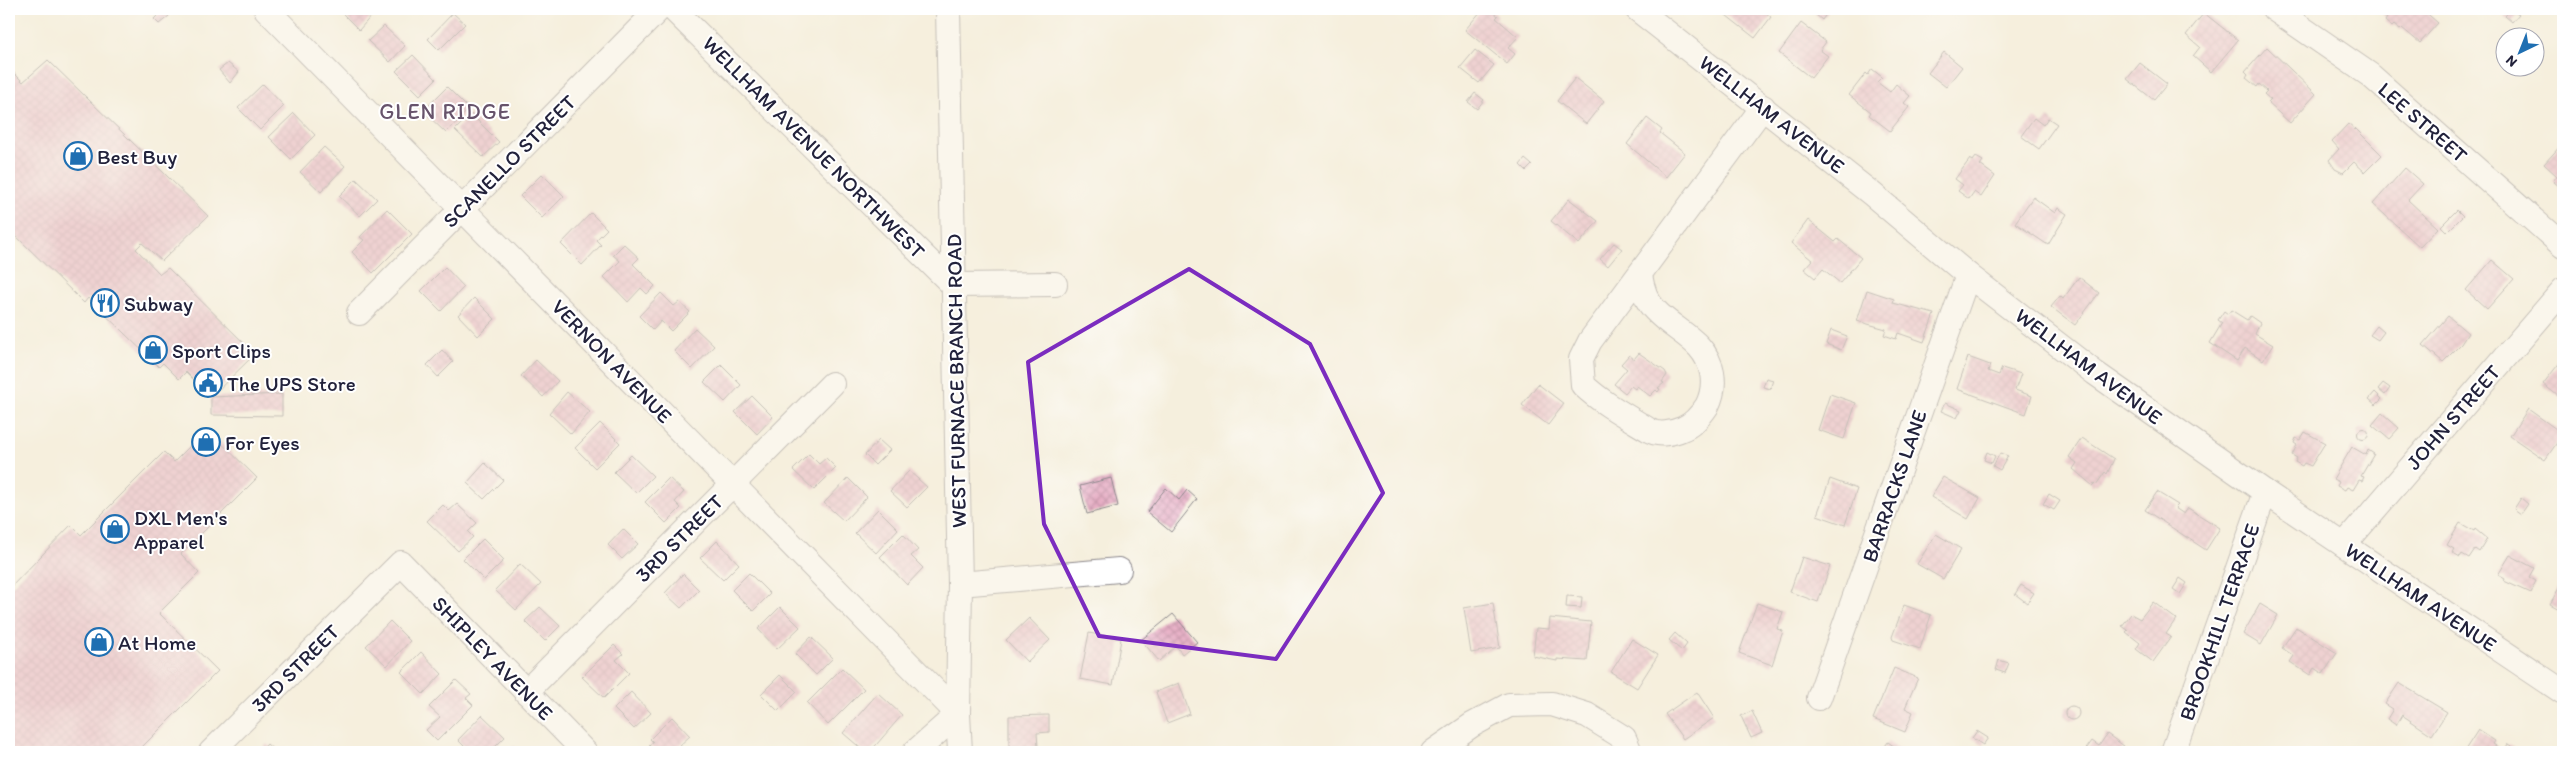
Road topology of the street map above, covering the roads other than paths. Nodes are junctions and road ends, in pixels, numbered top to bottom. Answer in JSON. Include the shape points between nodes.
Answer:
{"nodes":[{"id":1,"x":266,"y":9,"type":"edge"},
{"id":2,"x":659,"y":9,"type":"edge"},
{"id":3,"x":674,"y":9,"type":"edge"},
{"id":4,"x":948,"y":9,"type":"edge"},
{"id":5,"x":1637,"y":9,"type":"edge"},
{"id":6,"x":2274,"y":9,"type":"edge"},
{"id":7,"x":1763,"y":107,"type":"junction"},
{"id":8,"x":462,"y":208,"type":"junction"},
{"id":9,"x":2563,"y":246,"type":"edge"},
{"id":10,"x":1640,"y":275,"type":"junction"},
{"id":11,"x":1968,"y":275,"type":"junction"},
{"id":12,"x":1055,"y":284,"type":"dead end"},
{"id":13,"x":954,"y":285,"type":"junction"},
{"id":14,"x":2563,"y":290,"type":"edge"},
{"id":15,"x":359,"y":313,"type":"dead end"},
{"id":16,"x":832,"y":384,"type":"dead end"},
{"id":17,"x":733,"y":484,"type":"junction"},
{"id":18,"x":2265,"y":492,"type":"junction"},
{"id":19,"x":2344,"y":545,"type":"junction"},
{"id":20,"x":401,"y":563,"type":"joint"},
{"id":21,"x":1119,"y":570,"type":"dead end"},
{"id":22,"x":960,"y":584,"type":"junction"},
{"id":23,"x":526,"y":692,"type":"junction"},
{"id":24,"x":2563,"y":692,"type":"edge"},
{"id":25,"x":1820,"y":698,"type":"dead end"},
{"id":26,"x":958,"y":714,"type":"junction"},
{"id":27,"x":211,"y":752,"type":"edge"},
{"id":28,"x":584,"y":752,"type":"edge"},
{"id":29,"x":915,"y":752,"type":"edge"},
{"id":30,"x":960,"y":752,"type":"edge"},
{"id":31,"x":1433,"y":752,"type":"edge"},
{"id":32,"x":1630,"y":752,"type":"edge"},
{"id":33,"x":2173,"y":752,"type":"edge"}],
"edges":[{"from":1,"to":8,"type":"street","name":"VERNON AVENUE"},
{"from":2,"to":8,"type":"street","name":"SCANELLO STREET"},
{"from":3,"to":13,"type":"street","name":"WELLHAM AVENUE NORTHWEST"},
{"from":4,"to":13,"type":"street","name":"WEST FURNACE BRANCH ROAD"},
{"from":5,"to":7,"type":"street","name":"WELLHAM AVENUE"},
{"from":6,"to":9,"type":"street","name":"LEE STREET","via":[[2370,75]]},
{"from":7,"to":10,"type":"street"},
{"from":7,"to":11,"type":"street","name":"WELLHAM AVENUE"},
{"from":8,"to":15,"type":"street","name":"SCANELLO STREET"},
{"from":8,"to":17,"type":"street","name":"VERNON AVENUE"},
{"from":10,"to":10,"type":"street","via":[[1590,341],[1581,359],[1583,385],[1652,432],[1684,429],[1701,416],[1709,401],[1714,382],[1711,365],[1702,347],[1654,310]]},
{"from":11,"to":18,"type":"street","name":"WELLHAM AVENUE","via":[[2095,373]]},
{"from":11,"to":25,"type":"street","name":"BARRACKS LANE"},
{"from":12,"to":13,"type":"street"},
{"from":13,"to":22,"type":"street","name":"WEST FURNACE BRANCH ROAD"},
{"from":14,"to":19,"type":"street","name":"JOHN STREET"},
{"from":16,"to":17,"type":"street","name":"3RD STREET"},
{"from":17,"to":23,"type":"street","name":"3RD STREET"},
{"from":17,"to":26,"type":"street","name":"VERNON AVENUE"},
{"from":18,"to":19,"type":"street","name":"WELLHAM AVENUE"},
{"from":18,"to":33,"type":"street","name":"BROOKHILL TERRACE"},
{"from":19,"to":24,"type":"street","name":"WELLHAM AVENUE"},
{"from":20,"to":23,"type":"street","name":"SHIPLEY AVENUE"},
{"from":20,"to":27,"type":"street","name":"3RD STREET"},
{"from":21,"to":22,"type":"street"},
{"from":22,"to":26,"type":"street","name":"WEST FURNACE BRANCH ROAD"},
{"from":23,"to":28,"type":"street","name":"SHIPLEY AVENUE"},
{"from":26,"to":29,"type":"street"},
{"from":26,"to":30,"type":"street","name":"WEST FURNACE BRANCH ROAD"},
{"from":31,"to":32,"type":"street","via":[[1472,724],[1509,705],[1552,704],[1587,715],[1624,738]]}]}
